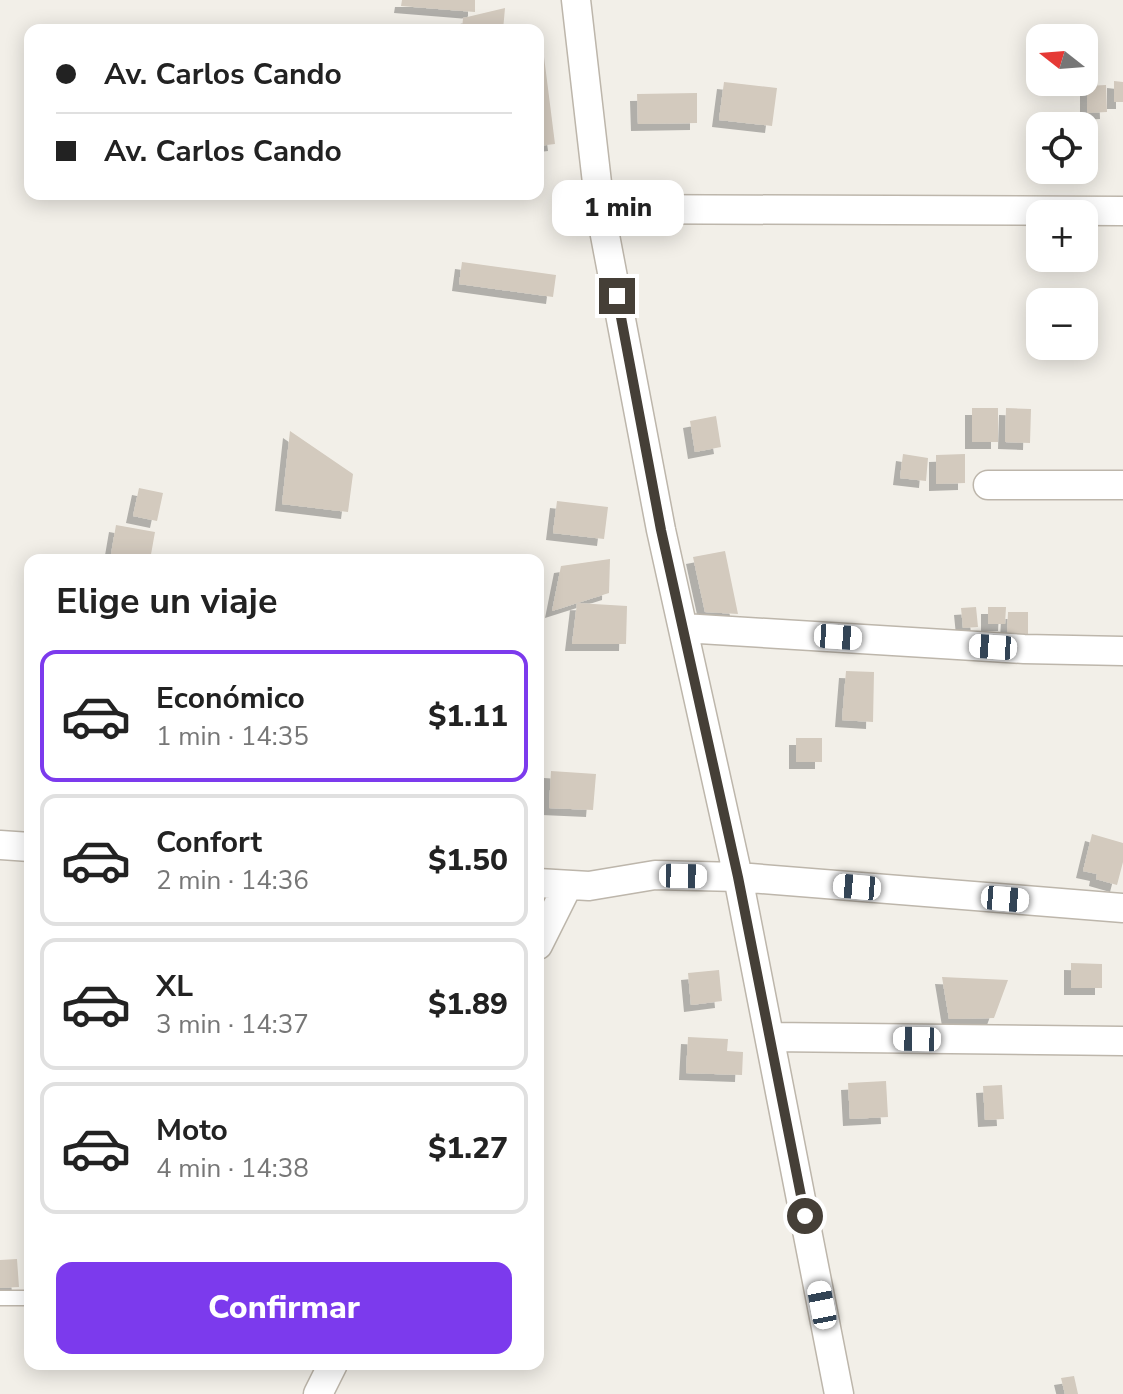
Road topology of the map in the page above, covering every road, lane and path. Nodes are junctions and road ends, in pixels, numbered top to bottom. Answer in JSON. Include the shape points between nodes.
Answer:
{"nodes":[{"id":1,"x":576,"y":0,"type":"edge"},
{"id":2,"x":600,"y":209,"type":"junction"},
{"id":3,"x":1123,"y":211,"type":"edge"},
{"id":4,"x":988,"y":485,"type":"dead end"},
{"id":5,"x":1123,"y":485,"type":"edge"},
{"id":6,"x":683,"y":628,"type":"junction"},
{"id":7,"x":1123,"y":651,"type":"edge"},
{"id":8,"x":0,"y":845,"type":"edge"},
{"id":9,"x":24,"y":847,"type":"edge"},
{"id":10,"x":738,"y":877,"type":"junction"},
{"id":11,"x":544,"y":883,"type":"edge"},
{"id":12,"x":568,"y":885,"type":"junction"},
{"id":13,"x":1123,"y":908,"type":"edge"},
{"id":14,"x":544,"y":933,"type":"edge"},
{"id":15,"x":770,"y":1037,"type":"junction"},
{"id":16,"x":1123,"y":1041,"type":"edge"},
{"id":17,"x":0,"y":1298,"type":"edge"},
{"id":18,"x":24,"y":1298,"type":"edge"},
{"id":19,"x":330,"y":1370,"type":"edge"},
{"id":20,"x":318,"y":1394,"type":"edge"},
{"id":21,"x":839,"y":1394,"type":"edge"}],
"edges":[{"from":1,"to":2,"type":"street"},
{"from":2,"to":3,"type":"street"},
{"from":2,"to":6,"type":"street"},
{"from":4,"to":5,"type":"street"},
{"from":6,"to":7,"type":"street"},
{"from":6,"to":10,"type":"street"},
{"from":8,"to":9,"type":"street"},
{"from":10,"to":12,"type":"street","via":[[655,875]]},
{"from":10,"to":13,"type":"street"},
{"from":10,"to":15,"type":"street"},
{"from":11,"to":12,"type":"street"},
{"from":12,"to":14,"type":"street"},
{"from":15,"to":16,"type":"street"},
{"from":15,"to":21,"type":"street"},
{"from":17,"to":18,"type":"lane"},
{"from":19,"to":20,"type":"street"}]}
